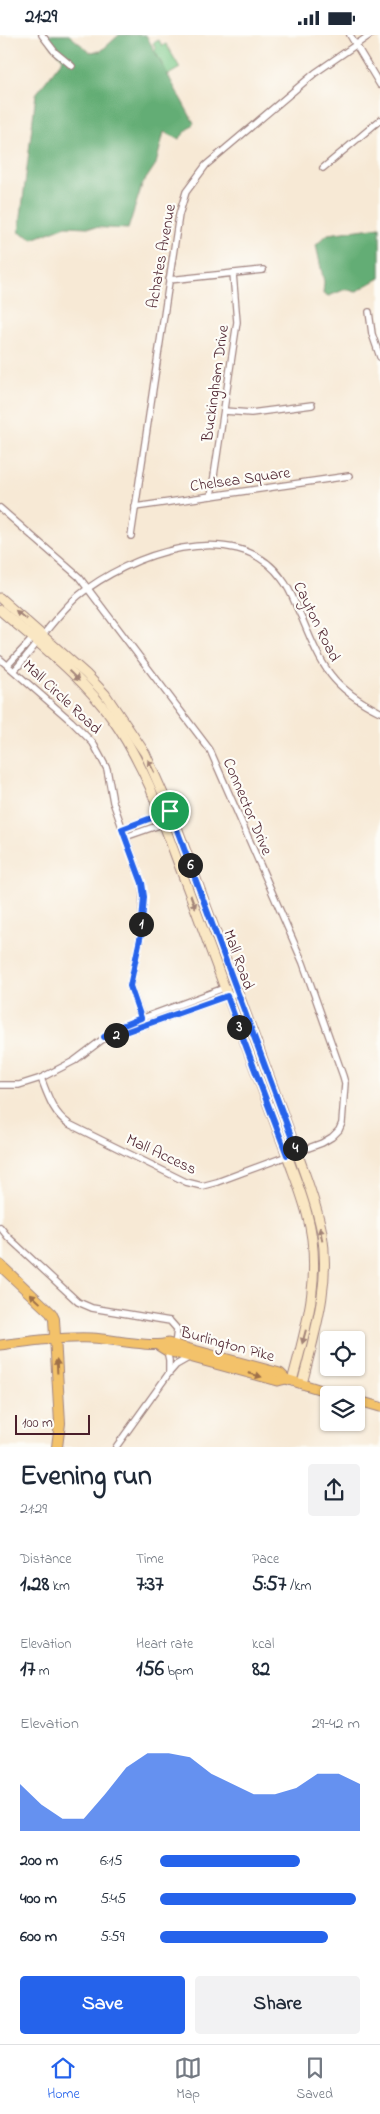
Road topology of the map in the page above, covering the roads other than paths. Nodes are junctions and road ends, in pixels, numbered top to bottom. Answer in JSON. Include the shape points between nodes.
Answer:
{"nodes":[{"id":1,"x":42,"y":35,"type":"edge"},
{"id":2,"x":350,"y":35,"type":"edge"},
{"id":3,"x":370,"y":35,"type":"edge"},
{"id":4,"x":357,"y":46,"type":"junction"},
{"id":5,"x":72,"y":66,"type":"dead end"},
{"id":6,"x":380,"y":85,"type":"edge"},
{"id":7,"x":380,"y":120,"type":"edge"},
{"id":8,"x":323,"y":168,"type":"dead end"},
{"id":9,"x":263,"y":270,"type":"dead end"},
{"id":10,"x":233,"y":273,"type":"junction"},
{"id":11,"x":169,"y":280,"type":"junction"},
{"id":12,"x":369,"y":312,"type":"dead end"},
{"id":13,"x":380,"y":357,"type":"edge"},
{"id":14,"x":312,"y":405,"type":"dead end"},
{"id":15,"x":224,"y":411,"type":"junction"},
{"id":16,"x":349,"y":476,"type":"dead end"},
{"id":17,"x":211,"y":496,"type":"junction"},
{"id":18,"x":135,"y":507,"type":"junction"},
{"id":19,"x":0,"y":509,"type":"edge"},
{"id":20,"x":131,"y":535,"type":"dead end"},
{"id":21,"x":88,"y":588,"type":"junction"},
{"id":22,"x":0,"y":597,"type":"edge"},
{"id":23,"x":0,"y":610,"type":"edge"},
{"id":24,"x":42,"y":633,"type":"junction"},
{"id":25,"x":35,"y":640,"type":"junction"},
{"id":26,"x":0,"y":659,"type":"edge"},
{"id":27,"x":8,"y":665,"type":"junction"},
{"id":28,"x":15,"y":670,"type":"junction"},
{"id":29,"x":380,"y":712,"type":"edge"},
{"id":30,"x":172,"y":816,"type":"junction"},
{"id":31,"x":162,"y":819,"type":"junction"},
{"id":32,"x":122,"y":829,"type":"junction"},
{"id":33,"x":125,"y":837,"type":"junction"},
{"id":34,"x":230,"y":990,"type":"junction"},
{"id":35,"x":141,"y":1018,"type":"junction"},
{"id":36,"x":144,"y":1025,"type":"junction"},
{"id":37,"x":104,"y":1037,"type":"junction"},
{"id":38,"x":41,"y":1078,"type":"junction"},
{"id":39,"x":0,"y":1085,"type":"edge"},
{"id":40,"x":297,"y":1152,"type":"junction"},
{"id":41,"x":287,"y":1155,"type":"junction"},
{"id":42,"x":0,"y":1227,"type":"edge"},
{"id":43,"x":0,"y":1265,"type":"edge"},
{"id":44,"x":56,"y":1339,"type":"junction"},
{"id":45,"x":0,"y":1345,"type":"edge"},
{"id":46,"x":175,"y":1345,"type":"junction"},
{"id":47,"x":159,"y":1346,"type":"junction"},
{"id":48,"x":167,"y":1351,"type":"junction"},
{"id":49,"x":190,"y":1357,"type":"junction"},
{"id":50,"x":169,"y":1373,"type":"junction"},
{"id":51,"x":289,"y":1380,"type":"junction"},
{"id":52,"x":302,"y":1384,"type":"junction"},
{"id":53,"x":320,"y":1390,"type":"edge"},
{"id":54,"x":365,"y":1403,"type":"edge"},
{"id":55,"x":380,"y":1407,"type":"edge"},
{"id":56,"x":57,"y":1447,"type":"edge"},
{"id":57,"x":116,"y":1447,"type":"edge"}],
"edges":[{"from":1,"to":5,"type":"street"},
{"from":2,"to":4,"type":"street"},
{"from":3,"to":4,"type":"street","name":"Achates Avenue"},
{"from":4,"to":6,"type":"street"},
{"from":4,"to":11,"type":"street","name":"Achates Avenue","via":[[315,73],[198,173],[182,202]]},
{"from":7,"to":8,"type":"street"},
{"from":9,"to":10,"type":"street"},
{"from":10,"to":11,"type":"street"},
{"from":10,"to":15,"type":"street","name":"Buckingham Drive","via":[[237,322]]},
{"from":11,"to":18,"type":"street","name":"Achates Avenue"},
{"from":12,"to":13,"type":"street"},
{"from":14,"to":15,"type":"street","via":[[251,413]]},
{"from":15,"to":17,"type":"street","name":"Buckingham Drive"},
{"from":16,"to":17,"type":"street","name":"Chelsea Square"},
{"from":17,"to":18,"type":"street","name":"Chelsea Square"},
{"from":18,"to":20,"type":"street","name":"Achates Avenue"},
{"from":19,"to":21,"type":"street","name":"Connector Drive","via":[[76,573]]},
{"from":21,"to":24,"type":"street","name":"Cayton Road"},
{"from":21,"to":29,"type":"street","name":"Cayton Road","via":[[123,567],[160,554],[209,546],[245,550],[270,565],[283,580],[329,675],[353,697]]},
{"from":21,"to":40,"type":"street","name":"Connector Drive","via":[[210,751],[306,971],[345,1083],[339,1131],[322,1143]]},
{"from":24,"to":22,"type":"main road","name":"Mall Road","one_way":true},
{"from":23,"to":25,"type":"main road","name":"Mall Road"},
{"from":24,"to":25,"type":"street"},
{"from":30,"to":24,"type":"main road","name":"Mall Road","one_way":true,"via":[[145,753],[115,707],[86,674]]},
{"from":25,"to":27,"type":"street"},
{"from":25,"to":28,"type":"street"},
{"from":25,"to":31,"type":"main road","name":"Mall Road","one_way":true,"via":[[112,718],[137,759]]},
{"from":26,"to":27,"type":"street","name":"Mall Circle Road"},
{"from":27,"to":28,"type":"street","name":"Mall Circle Road"},
{"from":28,"to":32,"type":"street","name":"Mall Circle Road","via":[[93,743],[107,769]]},
{"from":30,"to":31,"type":"street"},
{"from":30,"to":31,"type":"street"},
{"from":30,"to":34,"type":"main road","name":"Mall Road"},
{"from":31,"to":32,"type":"street"},
{"from":31,"to":33,"type":"street"},
{"from":31,"to":34,"type":"main road","name":"Mall Road","one_way":true},
{"from":32,"to":33,"type":"street","name":"Mall Circle Road"},
{"from":33,"to":35,"type":"street","name":"Mall Circle Road","via":[[139,871],[144,897],[141,934],[130,986]]},
{"from":34,"to":35,"type":"street"},
{"from":34,"to":36,"type":"street"},
{"from":34,"to":40,"type":"main road","name":"Mall Road"},
{"from":34,"to":41,"type":"main road","name":"Mall Road"},
{"from":35,"to":36,"type":"street","name":"Mall Circle Road"},
{"from":35,"to":37,"type":"street"},
{"from":36,"to":37,"type":"street"},
{"from":37,"to":38,"type":"street","via":[[74,1061]]},
{"from":38,"to":39,"type":"street","via":[[19,1085]]},
{"from":38,"to":41,"type":"street","name":"Mall Access","via":[[52,1106],[63,1120],[194,1185],[217,1182]]},
{"from":40,"to":41,"type":"street","name":"Mall Access"},
{"from":52,"to":40,"type":"main road","name":"Mall Road","one_way":true,"via":[[322,1300],[324,1254],[316,1208]]},
{"from":41,"to":51,"type":"main road","name":"Mall Road","one_way":true,"via":[[307,1215],[314,1267],[311,1304]]},
{"from":42,"to":46,"type":"street","via":[[78,1302],[92,1308],[170,1321],[177,1329]]},
{"from":44,"to":43,"type":"highway","one_way":true,"via":[[52,1313]]},
{"from":44,"to":45,"type":"main road","name":"Burlington Pike"},
{"from":44,"to":47,"type":"main road","name":"Burlington Pike","via":[[109,1339]]},
{"from":56,"to":44,"type":"highway","one_way":true,"via":[[60,1423]]},
{"from":46,"to":47,"type":"main road","name":"Burlington Pike"},
{"from":46,"to":51,"type":"main road","name":"Burlington Pike","via":[[280,1373]]},
{"from":47,"to":48,"type":"main road","name":"Burlington Pike"},
{"from":48,"to":49,"type":"main road","name":"Burlington Pike"},
{"from":48,"to":50,"type":"street"},
{"from":49,"to":50,"type":"street"},
{"from":49,"to":51,"type":"main road","name":"Burlington Pike","one_way":true,"via":[[278,1381]]},
{"from":50,"to":57,"type":"street"},
{"from":51,"to":52,"type":"main road","name":"Burlington Pike"},
{"from":52,"to":53,"type":"main road","name":"Burlington Pike"},
{"from":54,"to":55,"type":"main road"}]}
